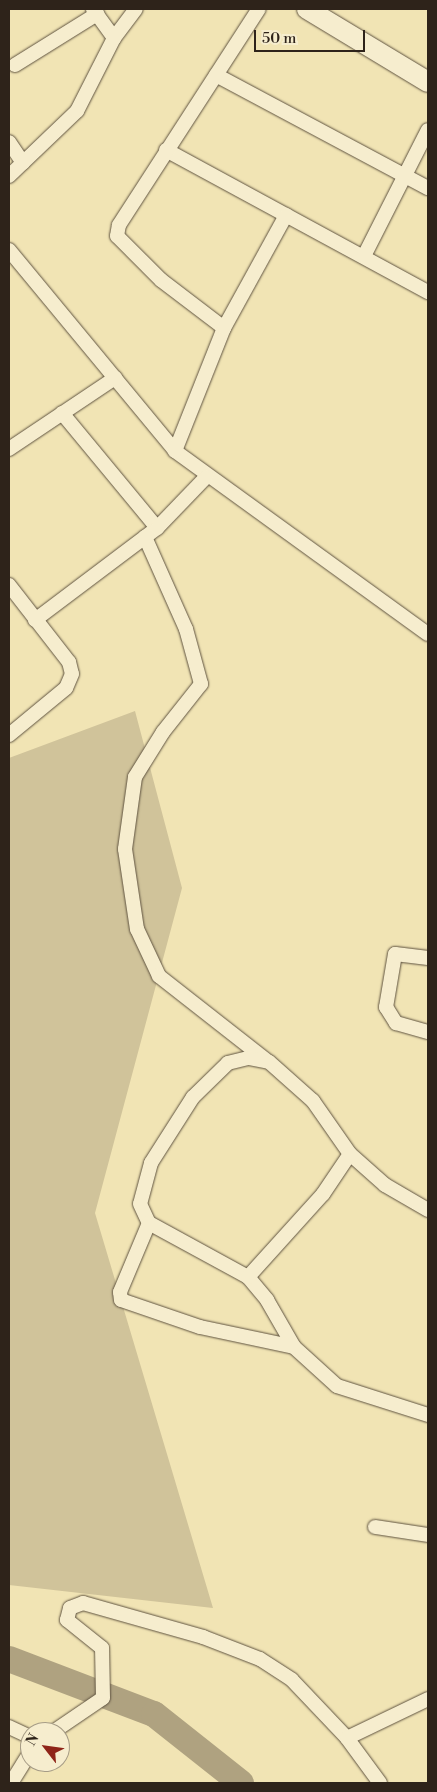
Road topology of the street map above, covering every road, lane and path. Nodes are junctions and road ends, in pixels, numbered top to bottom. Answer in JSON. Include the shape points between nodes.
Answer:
{"nodes":[{"id":1,"x":136,"y":9,"type":"edge"},
{"id":2,"x":259,"y":9,"type":"edge"},
{"id":3,"x":307,"y":9,"type":"edge"},
{"id":4,"x":95,"y":12,"type":"edge"},
{"id":5,"x":114,"y":38,"type":"junction"},
{"id":6,"x":16,"y":65,"type":"dead end"},
{"id":7,"x":216,"y":75,"type":"junction"},
{"id":8,"x":428,"y":82,"type":"edge"},
{"id":9,"x":428,"y":130,"type":"edge"},
{"id":10,"x":9,"y":142,"type":"edge"},
{"id":11,"x":166,"y":150,"type":"junction"},
{"id":12,"x":23,"y":163,"type":"junction"},
{"id":13,"x":9,"y":176,"type":"edge"},
{"id":14,"x":406,"y":176,"type":"junction"},
{"id":15,"x":428,"y":188,"type":"edge"},
{"id":16,"x":286,"y":215,"type":"junction"},
{"id":17,"x":9,"y":250,"type":"edge"},
{"id":18,"x":364,"y":256,"type":"junction"},
{"id":19,"x":428,"y":292,"type":"edge"},
{"id":20,"x":224,"y":328,"type":"junction"},
{"id":21,"x":115,"y":378,"type":"junction"},
{"id":22,"x":62,"y":413,"type":"junction"},
{"id":23,"x":9,"y":449,"type":"edge"},
{"id":24,"x":175,"y":451,"type":"junction"},
{"id":25,"x":206,"y":477,"type":"junction"},
{"id":26,"x":157,"y":528,"type":"junction"},
{"id":27,"x":145,"y":537,"type":"junction"},
{"id":28,"x":9,"y":585,"type":"edge"},
{"id":29,"x":35,"y":620,"type":"junction"},
{"id":30,"x":428,"y":634,"type":"edge"},
{"id":31,"x":9,"y":735,"type":"edge"},
{"id":32,"x":428,"y":958,"type":"edge"},
{"id":33,"x":428,"y":1032,"type":"edge"},
{"id":34,"x":269,"y":1062,"type":"junction"},
{"id":35,"x":350,"y":1154,"type":"junction"},
{"id":36,"x":428,"y":1210,"type":"edge"},
{"id":37,"x":149,"y":1223,"type":"junction"},
{"id":38,"x":248,"y":1277,"type":"junction"},
{"id":39,"x":294,"y":1347,"type":"junction"},
{"id":40,"x":428,"y":1415,"type":"edge"},
{"id":41,"x":375,"y":1527,"type":"dead end"},
{"id":42,"x":428,"y":1535,"type":"edge"},
{"id":43,"x":428,"y":1699,"type":"edge"},
{"id":44,"x":68,"y":1722,"type":"edge"},
{"id":45,"x":347,"y":1738,"type":"junction"},
{"id":46,"x":20,"y":1768,"type":"edge"},
{"id":47,"x":11,"y":1783,"type":"edge"},
{"id":48,"x":380,"y":1783,"type":"edge"}],
"edges":[{"from":1,"to":5,"type":"street"},
{"from":2,"to":7,"type":"street"},
{"from":3,"to":8,"type":"street"},
{"from":4,"to":5,"type":"street"},
{"from":4,"to":6,"type":"street"},
{"from":5,"to":12,"type":"street","via":[[77,111],[49,143]]},
{"from":7,"to":11,"type":"street"},
{"from":7,"to":14,"type":"street"},
{"from":9,"to":14,"type":"street"},
{"from":10,"to":12,"type":"street"},
{"from":11,"to":16,"type":"street"},
{"from":11,"to":20,"type":"street","via":[[119,225],[117,236],[161,280]]},
{"from":12,"to":13,"type":"street"},
{"from":14,"to":15,"type":"street"},
{"from":14,"to":18,"type":"street"},
{"from":16,"to":18,"type":"street"},
{"from":16,"to":20,"type":"street"},
{"from":17,"to":21,"type":"street"},
{"from":18,"to":19,"type":"street"},
{"from":20,"to":24,"type":"street"},
{"from":21,"to":22,"type":"street"},
{"from":21,"to":24,"type":"street"},
{"from":22,"to":23,"type":"street"},
{"from":22,"to":26,"type":"street"},
{"from":24,"to":25,"type":"street"},
{"from":25,"to":26,"type":"street"},
{"from":25,"to":30,"type":"street"},
{"from":26,"to":27,"type":"street"},
{"from":27,"to":29,"type":"street"},
{"from":27,"to":34,"type":"street","via":[[186,629],[201,684],[163,732],[135,777],[125,848],[137,929],[159,976]]},
{"from":28,"to":29,"type":"street"},
{"from":29,"to":31,"type":"street","via":[[69,662],[72,674],[66,688]]},
{"from":32,"to":33,"type":"street","via":[[395,954],[386,1007],[396,1023]]},
{"from":34,"to":35,"type":"street","via":[[314,1101]]},
{"from":34,"to":37,"type":"street","via":[[248,1058],[228,1063],[192,1097],[151,1163],[140,1204]]},
{"from":35,"to":36,"type":"street","via":[[384,1185]]},
{"from":35,"to":38,"type":"street","via":[[323,1194]]},
{"from":37,"to":38,"type":"street"},
{"from":37,"to":39,"type":"street","via":[[120,1292],[121,1300],[200,1327]]},
{"from":38,"to":39,"type":"street","via":[[267,1300]]},
{"from":39,"to":40,"type":"street","via":[[337,1386]]},
{"from":41,"to":42,"type":"street"},
{"from":43,"to":45,"type":"street"},
{"from":44,"to":45,"type":"street","via":[[103,1698],[102,1648],[66,1620],[75,1604],[140,1618],[260,1659],[292,1680]]},
{"from":45,"to":48,"type":"street"},
{"from":46,"to":47,"type":"street"}]}
